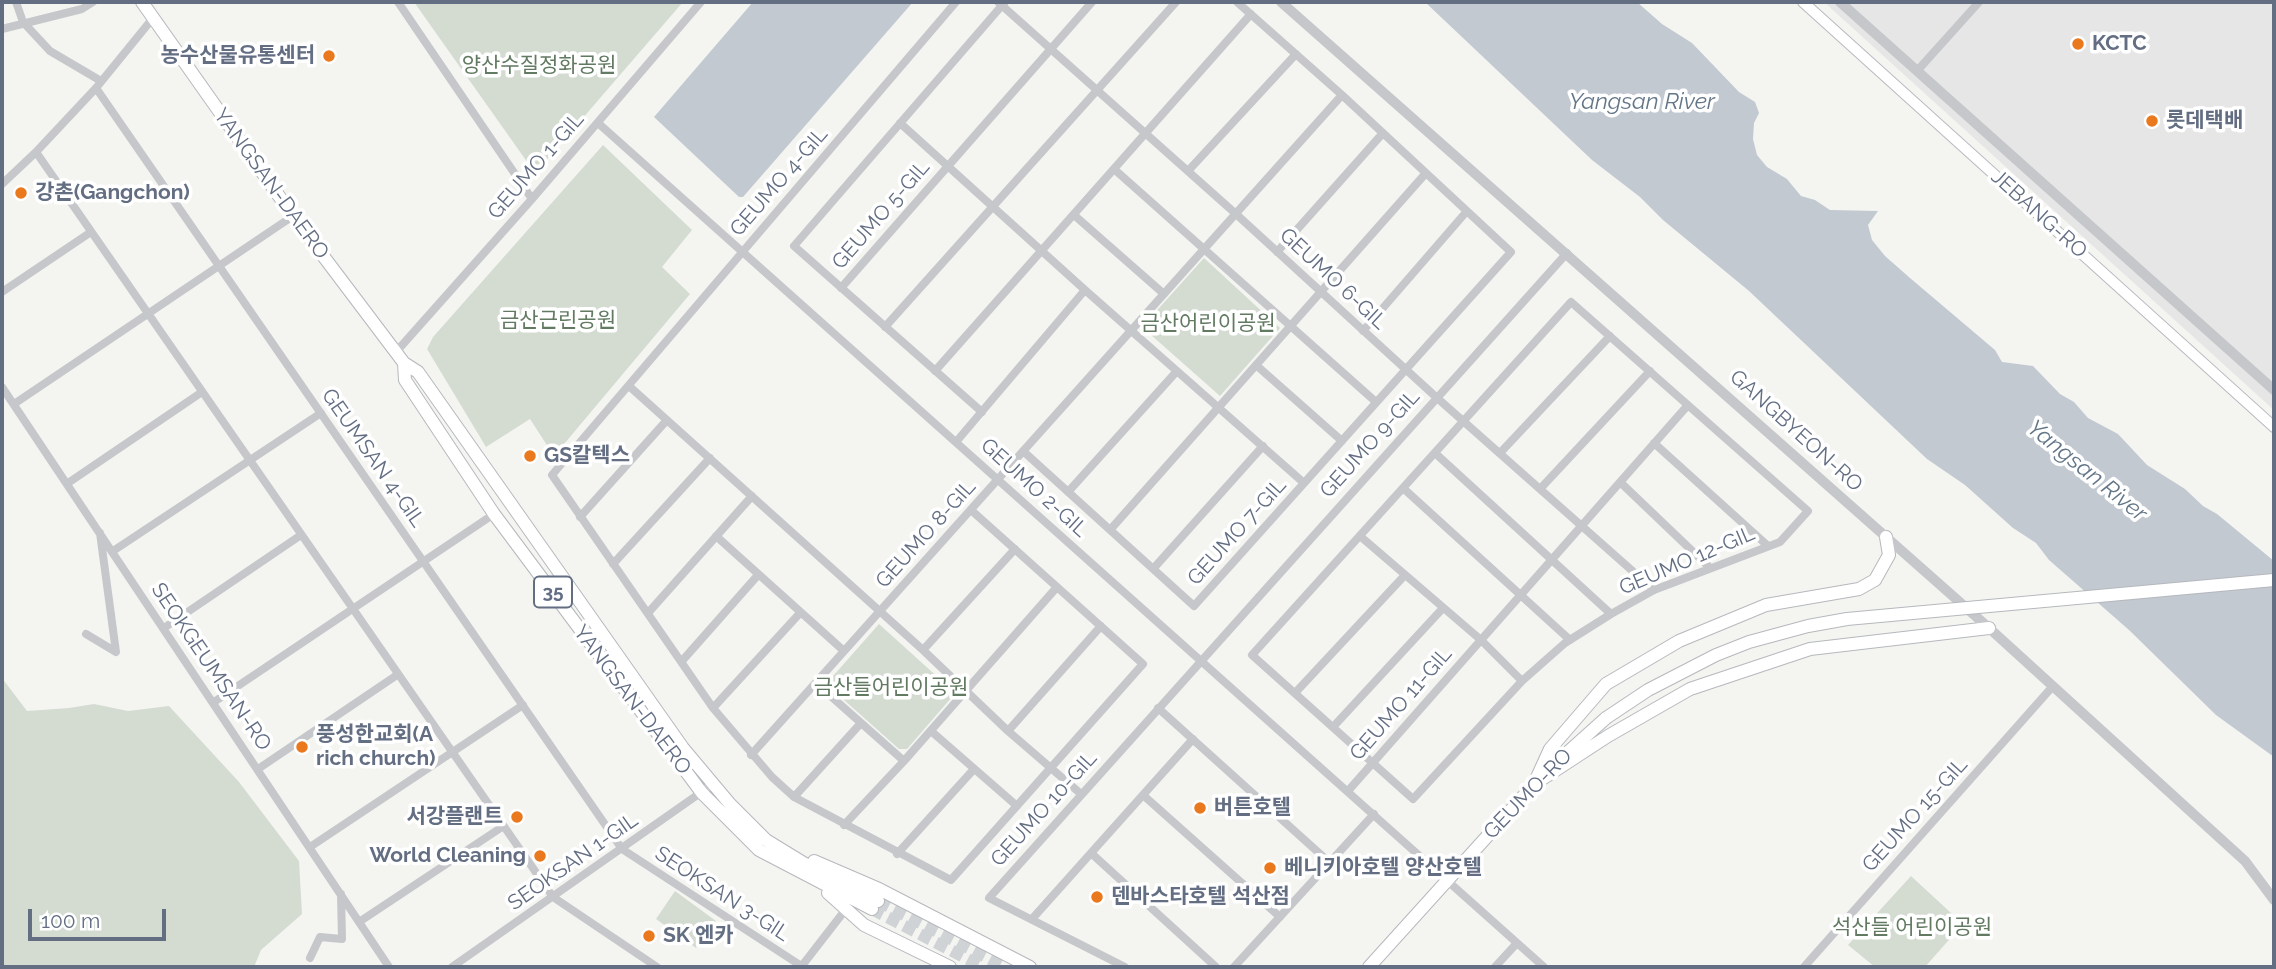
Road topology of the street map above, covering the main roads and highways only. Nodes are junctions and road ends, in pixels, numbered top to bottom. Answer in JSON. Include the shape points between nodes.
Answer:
{"nodes":[{"id":1,"x":142,"y":2,"type":"edge"},
{"id":2,"x":1803,"y":2,"type":"edge"},
{"id":3,"x":400,"y":358,"type":"junction"},
{"id":4,"x":2274,"y":427,"type":"edge"},
{"id":5,"x":1886,"y":537,"type":"road end"},
{"id":6,"x":2274,"y":580,"type":"edge"},
{"id":7,"x":1989,"y":628,"type":"road end"},
{"id":8,"x":1533,"y":785,"type":"junction"},
{"id":9,"x":788,"y":853,"type":"junction"},
{"id":10,"x":811,"y":879,"type":"junction"},
{"id":11,"x":950,"y":967,"type":"edge"},
{"id":12,"x":1030,"y":967,"type":"edge"},
{"id":13,"x":1369,"y":967,"type":"edge"}],
"edges":[{"from":1,"to":3,"type":"main road","name":"YANGSAN-DAERO","number":"35"},
{"from":2,"to":4,"type":"main road","name":"JEBANG-RO"},
{"from":3,"to":9,"type":"main road","name":"YANGSAN-DAERO","number":"35","via":[[418,372],[683,748],[766,840]]},
{"from":3,"to":10,"type":"main road","name":"YANGSAN-DAERO","number":"35","via":[[405,380],[494,514],[702,793],[759,850]]},
{"from":5,"to":8,"type":"main road","via":[[1889,555],[1875,580],[1859,589],[1766,605],[1679,641],[1606,684],[1550,749]]},
{"from":6,"to":8,"type":"main road","name":"GEUMO-RO","bridge":true,"via":[[1861,618],[1749,642],[1648,690],[1606,718]]},
{"from":7,"to":8,"type":"main road","via":[[1810,649],[1689,689]]},
{"from":8,"to":13,"type":"main road","name":"GEUMO-RO"},
{"from":9,"to":10,"type":"main road","name":"YANGSAN-DAERO","number":"35","via":[[875,905]]},
{"from":9,"to":12,"type":"main road","via":[[879,889]]},
{"from":10,"to":11,"type":"main road","via":[[863,925]]}]}
